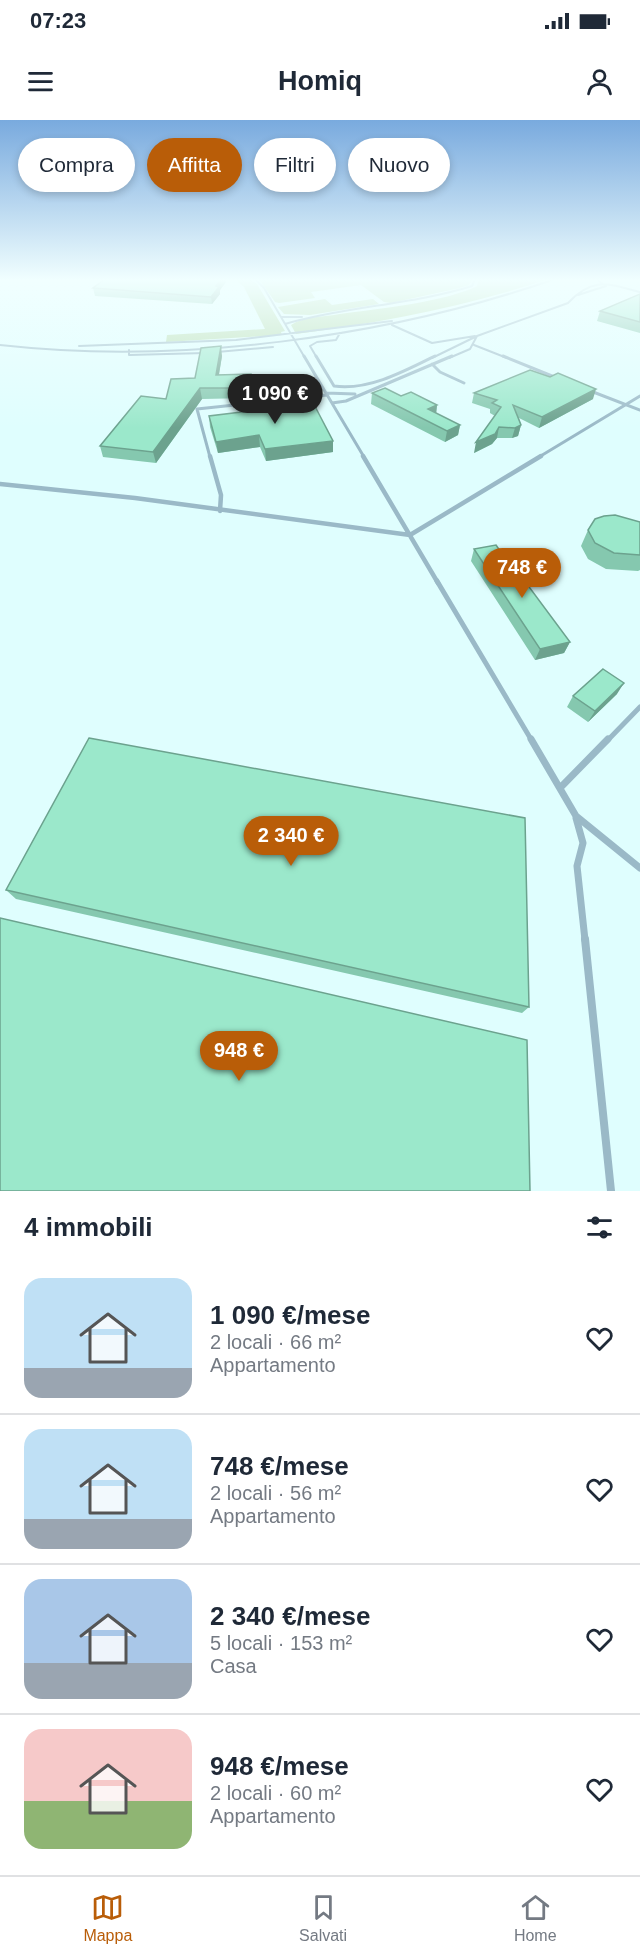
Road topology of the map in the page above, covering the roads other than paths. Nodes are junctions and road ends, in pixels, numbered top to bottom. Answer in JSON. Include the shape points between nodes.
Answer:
{"nodes":[{"id":1,"x":288,"y":329,"type":"edge"},
{"id":2,"x":344,"y":329,"type":"edge"},
{"id":3,"x":360,"y":329,"type":"edge"},
{"id":4,"x":366,"y":329,"type":"edge"},
{"id":5,"x":401,"y":329,"type":"edge"},
{"id":6,"x":494,"y":329,"type":"edge"},
{"id":7,"x":339,"y":333,"type":"junction"},
{"id":8,"x":477,"y":336,"type":"junction"},
{"id":9,"x":292,"y":337,"type":"junction"},
{"id":10,"x":250,"y":340,"type":"junction"},
{"id":11,"x":0,"y":345,"type":"edge"},
{"id":12,"x":474,"y":345,"type":"junction"},
{"id":13,"x":273,"y":347,"type":"dead end"},
{"id":14,"x":129,"y":350,"type":"junction"},
{"id":15,"x":432,"y":364,"type":"junction"},
{"id":16,"x":558,"y":378,"type":"edge"},
{"id":17,"x":464,"y":383,"type":"dead end"},
{"id":18,"x":579,"y":386,"type":"edge"},
{"id":19,"x":365,"y":392,"type":"junction"},
{"id":20,"x":326,"y":394,"type":"junction"},
{"id":21,"x":640,"y":396,"type":"edge"},
{"id":22,"x":332,"y":403,"type":"junction"},
{"id":23,"x":626,"y":404,"type":"junction"},
{"id":24,"x":640,"y":410,"type":"edge"},
{"id":25,"x":0,"y":484,"type":"edge"},
{"id":26,"x":220,"y":511,"type":"junction"},
{"id":27,"x":410,"y":535,"type":"junction"},
{"id":28,"x":640,"y":708,"type":"edge"},
{"id":29,"x":560,"y":788,"type":"junction"},
{"id":30,"x":576,"y":816,"type":"junction"},
{"id":31,"x":640,"y":868,"type":"edge"},
{"id":32,"x":611,"y":1191,"type":"edge"}],
"edges":[{"from":1,"to":9,"type":"lane"},
{"from":2,"to":9,"type":"lane"},
{"from":3,"to":7,"type":"lane"},
{"from":4,"to":7,"type":"lane"},
{"from":5,"to":8,"type":"lane","via":[[432,343]]},
{"from":6,"to":8,"type":"lane"},
{"from":7,"to":8,"type":"lane","via":[[336,340],[310,346],[334,386],[345,390],[363,387]]},
{"from":7,"to":9,"type":"lane"},
{"from":8,"to":12,"type":"lane"},
{"from":9,"to":10,"type":"lane"},
{"from":9,"to":14,"type":"lane"},
{"from":9,"to":20,"type":"lane"},
{"from":10,"to":11,"type":"lane","via":[[136,346]]},
{"from":10,"to":14,"type":"lane"},
{"from":11,"to":14,"type":"lane"},
{"from":12,"to":15,"type":"lane"},
{"from":12,"to":16,"type":"lane"},
{"from":13,"to":14,"type":"lane","via":[[158,355],[129,355]]},
{"from":15,"to":17,"type":"lane"},
{"from":15,"to":19,"type":"lane"},
{"from":18,"to":23,"type":"lane"},
{"from":19,"to":20,"type":"lane"},
{"from":19,"to":22,"type":"lane"},
{"from":20,"to":22,"type":"lane"},
{"from":20,"to":26,"type":"lane","via":[[197,409],[221,495]]},
{"from":21,"to":23,"type":"lane"},
{"from":22,"to":27,"type":"lane"},
{"from":23,"to":24,"type":"lane"},
{"from":23,"to":27,"type":"lane"},
{"from":25,"to":26,"type":"lane"},
{"from":26,"to":27,"type":"lane"},
{"from":27,"to":29,"type":"lane"},
{"from":28,"to":29,"type":"lane"},
{"from":29,"to":30,"type":"lane"},
{"from":30,"to":31,"type":"lane"},
{"from":30,"to":32,"type":"lane","via":[[583,843],[577,866]]}]}
